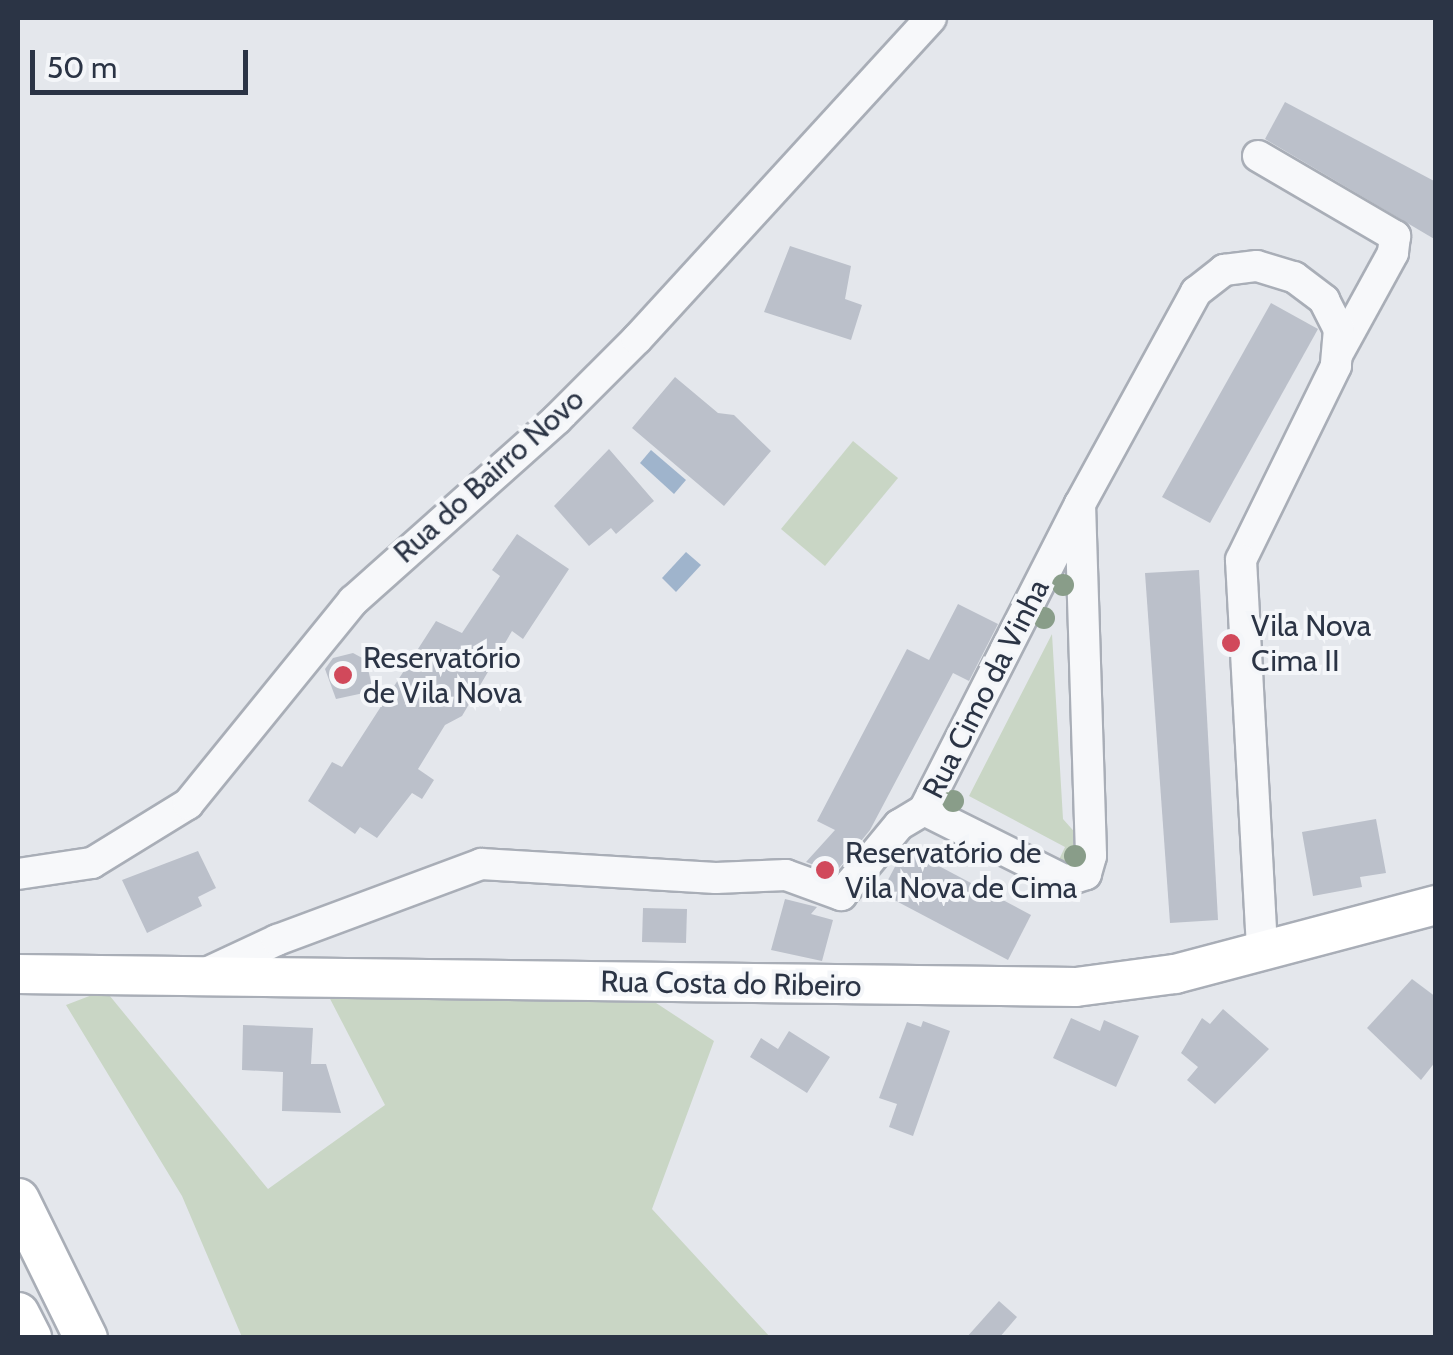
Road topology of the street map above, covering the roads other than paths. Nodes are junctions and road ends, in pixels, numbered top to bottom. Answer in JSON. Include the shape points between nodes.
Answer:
{"nodes":[{"id":1,"x":931,"y":18,"type":"edge"},
{"id":2,"x":1258,"y":156,"type":"dead end"},
{"id":3,"x":1338,"y":353,"type":"junction"},
{"id":4,"x":1080,"y":504,"type":"junction"},
{"id":5,"x":924,"y":810,"type":"junction"},
{"id":6,"x":18,"y":874,"type":"edge"},
{"id":7,"x":1436,"y":906,"type":"edge"},
{"id":8,"x":1262,"y":953,"type":"junction"},
{"id":9,"x":18,"y":974,"type":"edge"},
{"id":10,"x":202,"y":975,"type":"junction"},
{"id":11,"x":18,"y":1200,"type":"edge"},
{"id":12,"x":18,"y":1314,"type":"edge"},
{"id":13,"x":30,"y":1338,"type":"edge"},
{"id":14,"x":86,"y":1338,"type":"edge"}],
"edges":[{"from":1,"to":6,"type":"street","name":"Rua do Bairro Novo","via":[[637,339],[354,601],[188,804],[92,863]]},
{"from":2,"to":3,"type":"street","via":[[1395,236],[1390,258]]},
{"from":3,"to":4,"type":"street","name":"Rua Cimo da Vinha","via":[[1335,318],[1308,284],[1257,266],[1214,275],[1189,303]]},
{"from":3,"to":8,"type":"street","via":[[1241,560]]},
{"from":4,"to":5,"type":"street","name":"Rua Cimo da Vinha"},
{"from":4,"to":5,"type":"street","name":"Rua Cimo da Vinha","via":[[1088,869],[1077,880],[1056,880]]},
{"from":5,"to":10,"type":"street","via":[[899,825],[846,894],[786,875],[716,878],[481,864]]},
{"from":7,"to":8,"type":"main road","name":"Rua Costa do Ribeiro"},
{"from":8,"to":10,"type":"main road","name":"Rua Costa do Ribeiro","via":[[1136,980],[1043,988]]},
{"from":9,"to":10,"type":"main road","name":"Rua Costa do Ribeiro"},
{"from":11,"to":14,"type":"highway"},
{"from":12,"to":13,"type":"highway"}]}
